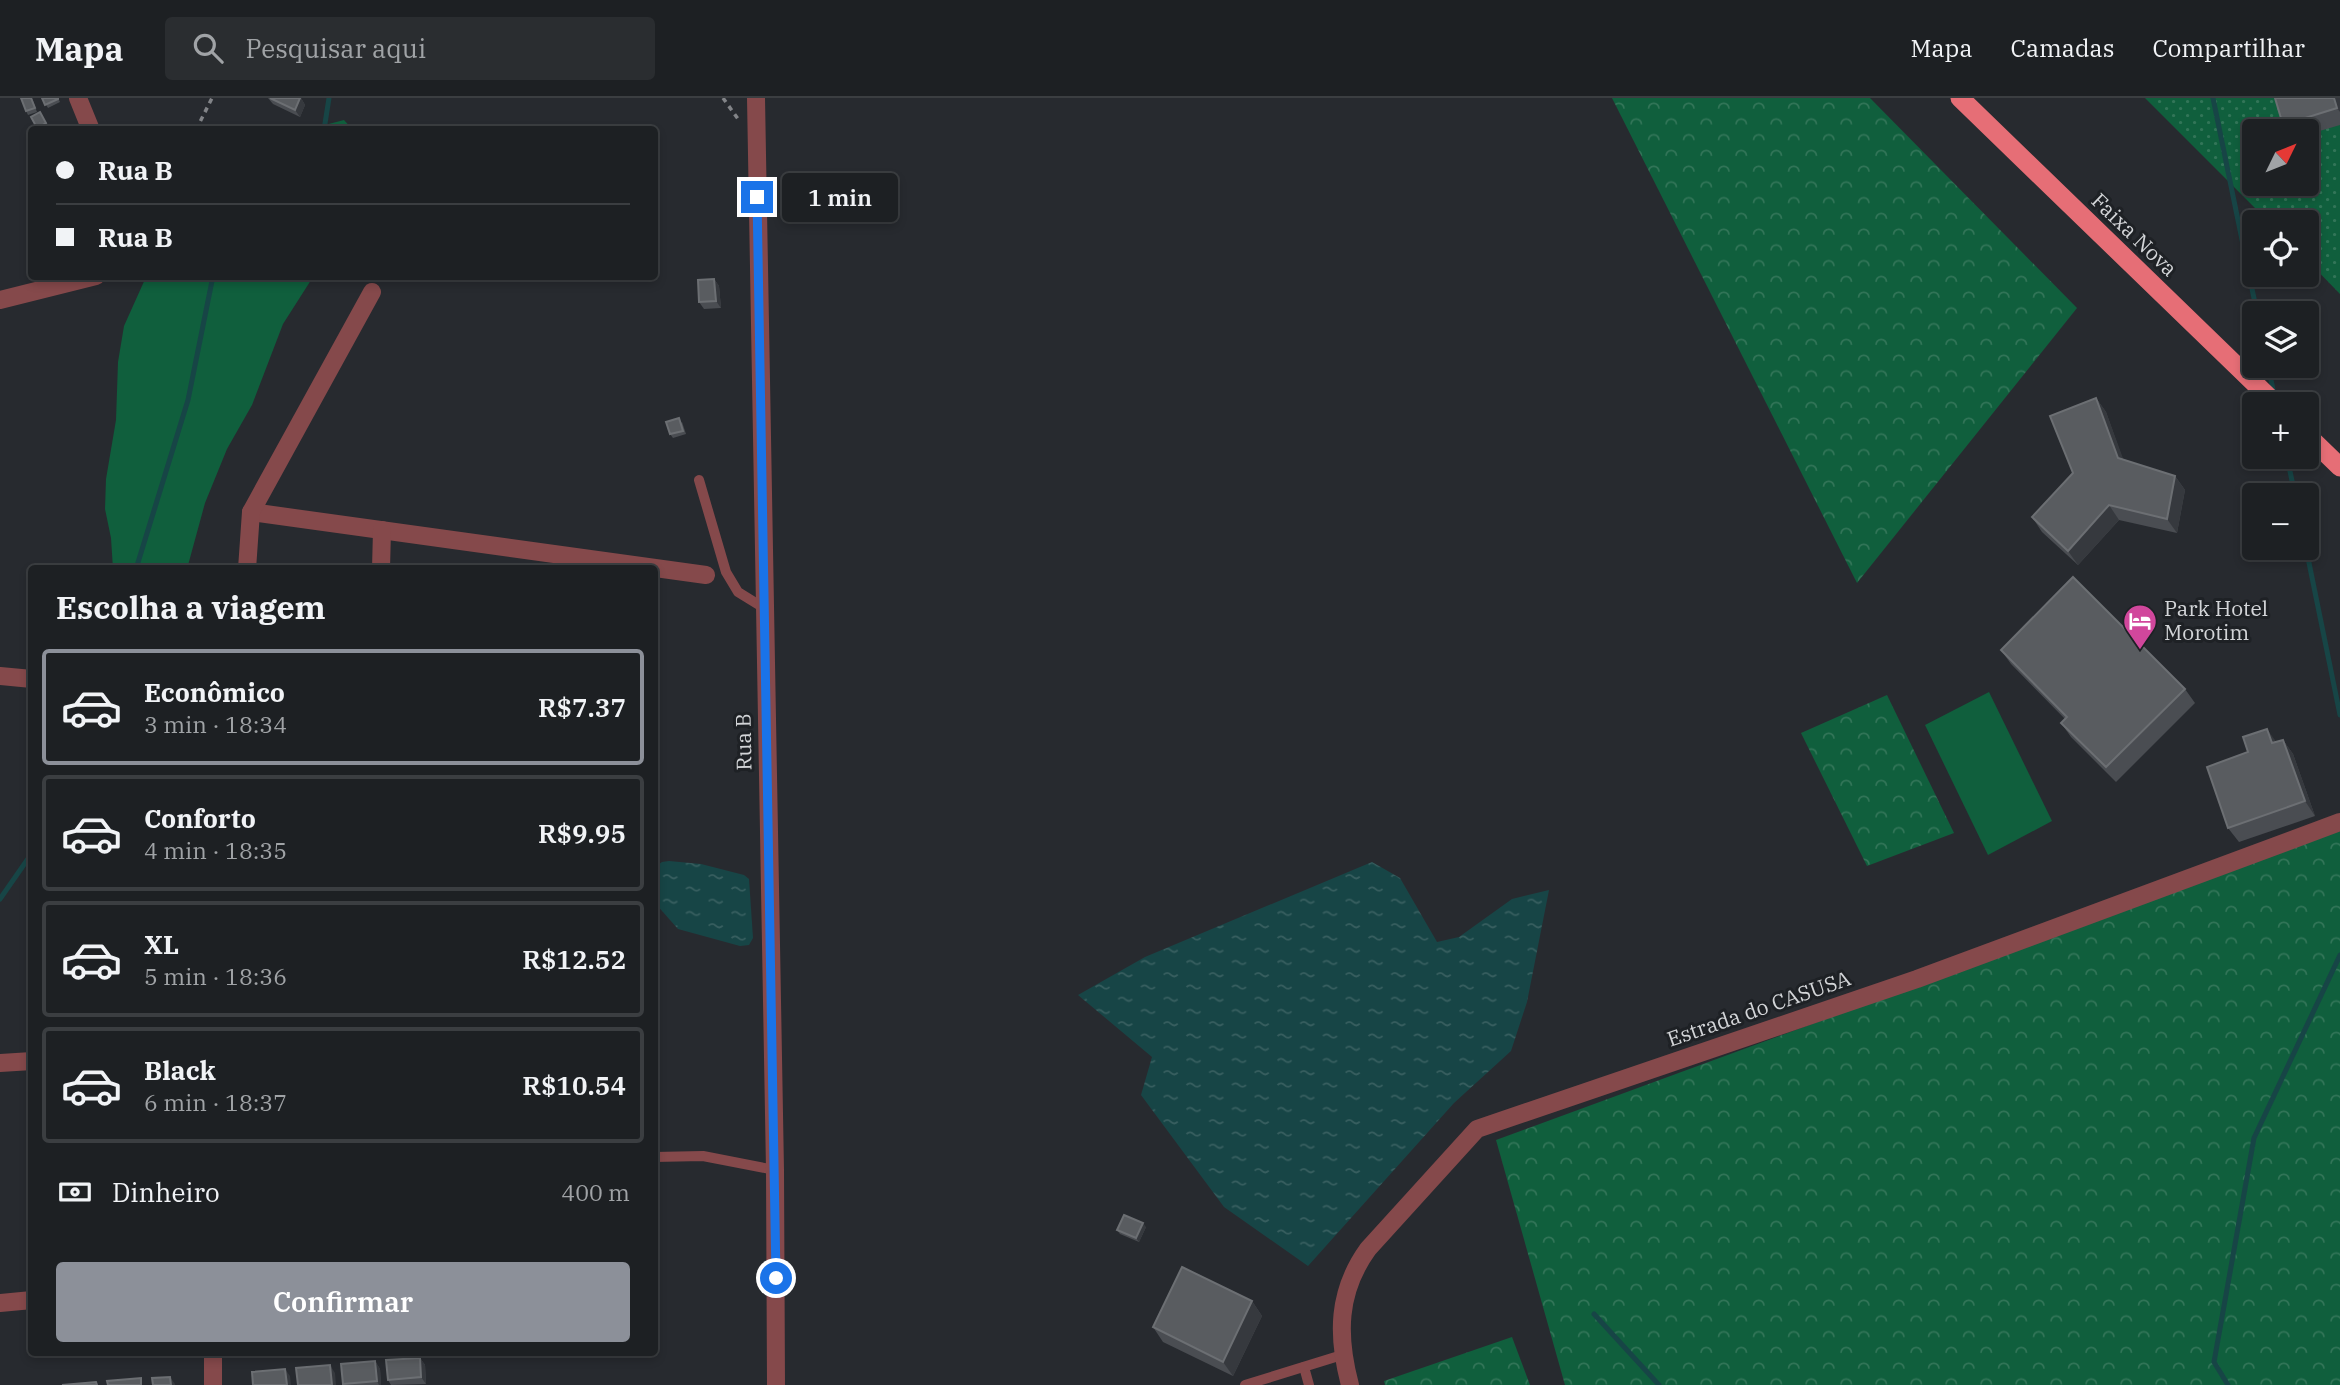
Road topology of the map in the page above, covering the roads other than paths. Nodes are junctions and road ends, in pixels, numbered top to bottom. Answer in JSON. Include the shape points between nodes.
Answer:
{"nodes":[{"id":1,"x":78,"y":98,"type":"edge"},
{"id":2,"x":756,"y":98,"type":"edge"},
{"id":3,"x":1960,"y":98,"type":"edge"},
{"id":4,"x":89,"y":126,"type":"edge"},
{"id":5,"x":80,"y":280,"type":"edge"},
{"id":6,"x":372,"y":292,"type":"dead end"},
{"id":7,"x":0,"y":300,"type":"edge"},
{"id":8,"x":2264,"y":392,"type":"edge"},
{"id":9,"x":2319,"y":447,"type":"edge"},
{"id":10,"x":2340,"y":467,"type":"edge"},
{"id":11,"x":699,"y":480,"type":"dead end"},
{"id":12,"x":251,"y":512,"type":"junction"},
{"id":13,"x":382,"y":530,"type":"junction"},
{"id":14,"x":247,"y":565,"type":"edge"},
{"id":15,"x":381,"y":565,"type":"edge"},
{"id":16,"x":634,"y":565,"type":"edge"},
{"id":17,"x":658,"y":568,"type":"edge"},
{"id":18,"x":706,"y":575,"type":"dead end"},
{"id":19,"x":764,"y":608,"type":"junction"},
{"id":20,"x":0,"y":676,"type":"edge"},
{"id":21,"x":28,"y":679,"type":"edge"},
{"id":22,"x":2340,"y":822,"type":"edge"},
{"id":23,"x":28,"y":1061,"type":"edge"},
{"id":24,"x":0,"y":1063,"type":"edge"},
{"id":25,"x":658,"y":1157,"type":"edge"},
{"id":26,"x":775,"y":1170,"type":"junction"},
{"id":27,"x":28,"y":1300,"type":"edge"},
{"id":28,"x":0,"y":1303,"type":"edge"},
{"id":29,"x":1342,"y":1355,"type":"junction"},
{"id":30,"x":213,"y":1356,"type":"edge"},
{"id":31,"x":1304,"y":1367,"type":"junction"},
{"id":32,"x":213,"y":1385,"type":"edge"},
{"id":33,"x":776,"y":1385,"type":"edge"},
{"id":34,"x":1245,"y":1385,"type":"edge"},
{"id":35,"x":1309,"y":1385,"type":"edge"},
{"id":36,"x":1350,"y":1385,"type":"edge"}],
"edges":[{"from":1,"to":4,"type":"street"},
{"from":2,"to":19,"type":"street","name":"Rua B"},
{"from":3,"to":8,"type":"highway","name":"Faixa Nova"},
{"from":5,"to":7,"type":"street"},
{"from":6,"to":12,"type":"street"},
{"from":9,"to":10,"type":"highway"},
{"from":11,"to":19,"type":"lane","via":[[726,572],[738,592]]},
{"from":12,"to":13,"type":"street"},
{"from":12,"to":14,"type":"street"},
{"from":13,"to":15,"type":"street"},
{"from":13,"to":16,"type":"street"},
{"from":17,"to":18,"type":"street"},
{"from":19,"to":26,"type":"street","name":"Rua B"},
{"from":20,"to":21,"type":"street"},
{"from":22,"to":29,"type":"street","name":"Estrada do CASUSA","via":[[1917,979],[1477,1129],[1354,1269],[1342,1322]]},
{"from":23,"to":24,"type":"street"},
{"from":25,"to":26,"type":"lane","via":[[703,1156]]},
{"from":26,"to":33,"type":"street","name":"Rua B"},
{"from":27,"to":28,"type":"street"},
{"from":29,"to":31,"type":"lane"},
{"from":29,"to":36,"type":"street","name":"Estrada do CASUSA"},
{"from":30,"to":32,"type":"street"},
{"from":31,"to":34,"type":"lane"},
{"from":31,"to":35,"type":"lane"}]}
